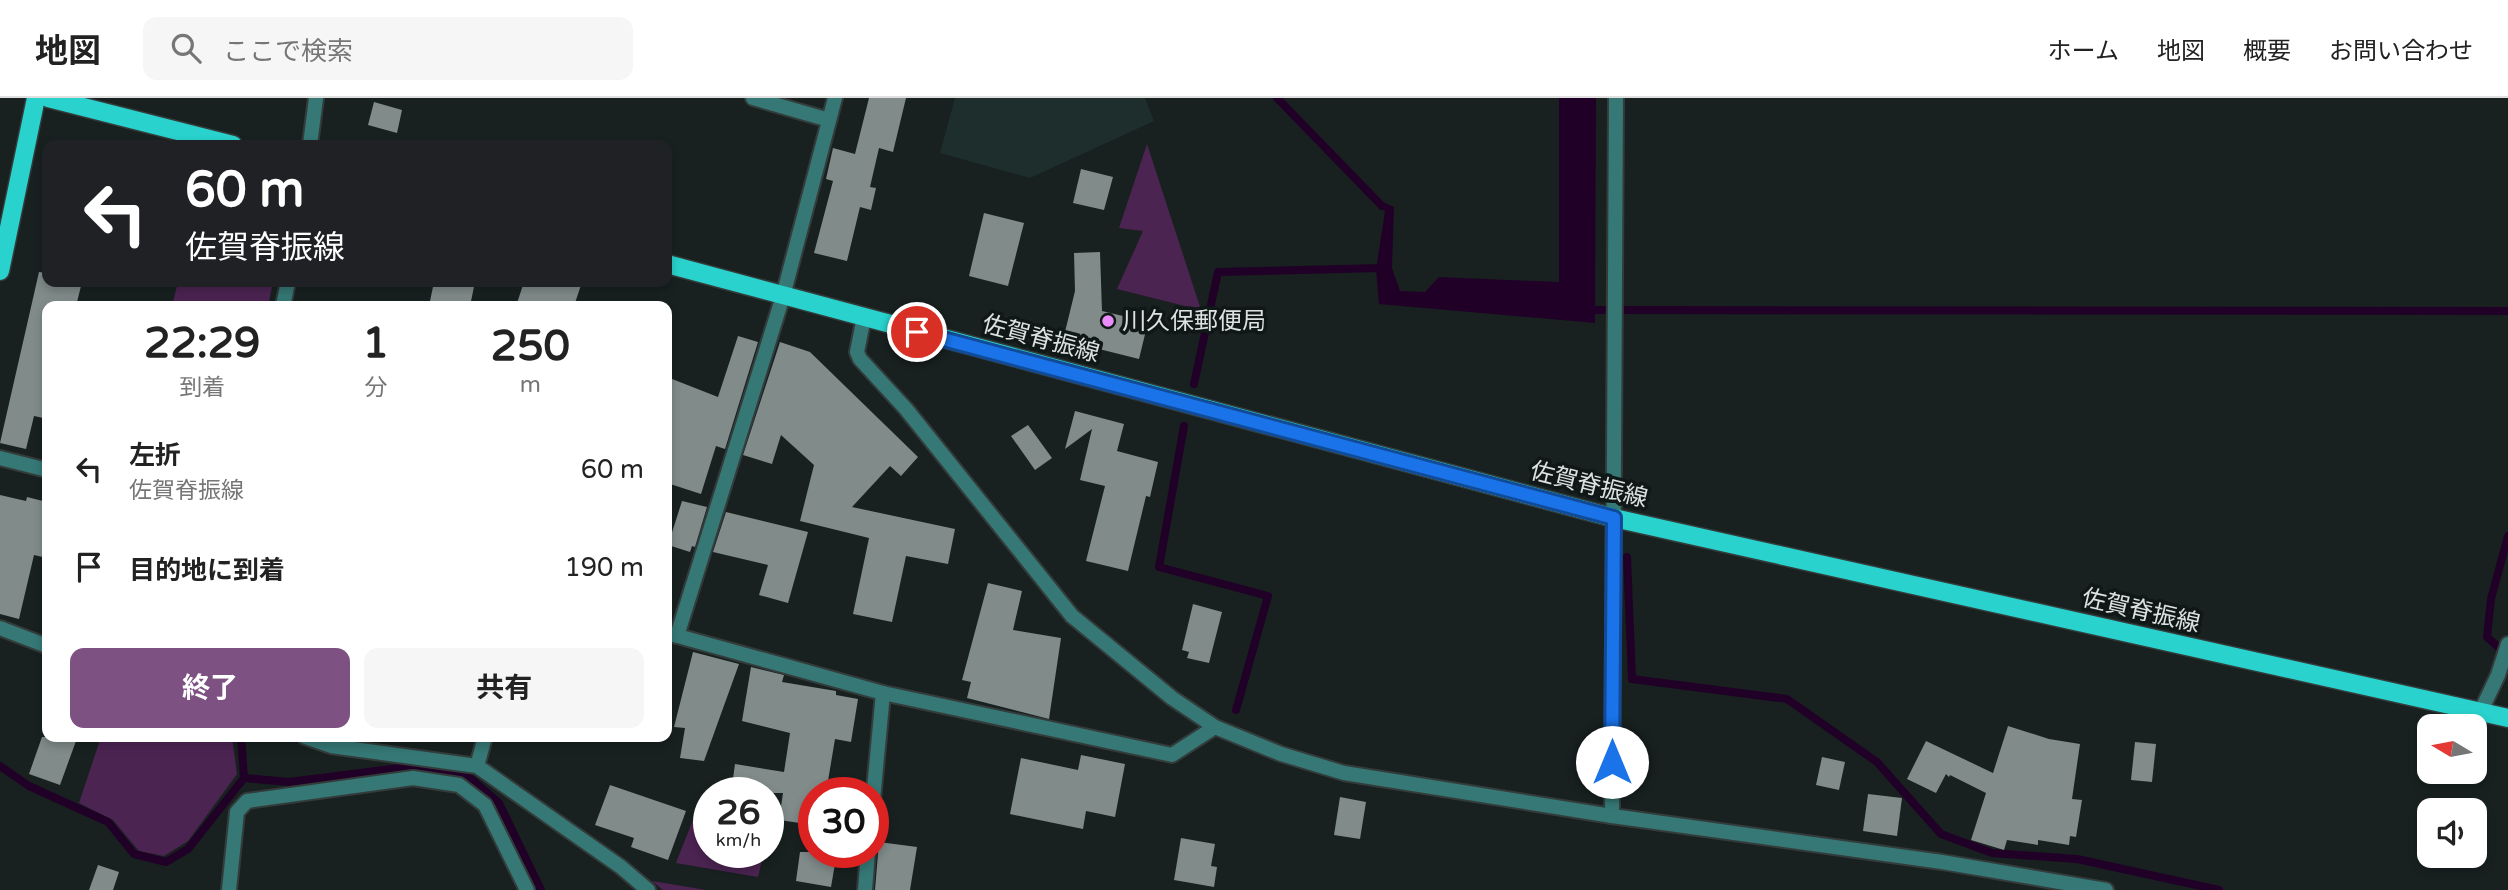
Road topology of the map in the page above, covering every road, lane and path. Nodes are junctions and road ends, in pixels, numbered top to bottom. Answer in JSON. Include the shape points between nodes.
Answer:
{"nodes":[{"id":1,"x":36,"y":98,"type":"edge"},
{"id":2,"x":48,"y":98,"type":"edge"},
{"id":3,"x":316,"y":98,"type":"edge"},
{"id":4,"x":753,"y":98,"type":"edge"},
{"id":5,"x":835,"y":98,"type":"edge"},
{"id":6,"x":1616,"y":98,"type":"edge"},
{"id":7,"x":830,"y":120,"type":"junction"},
{"id":8,"x":213,"y":140,"type":"edge"},
{"id":9,"x":311,"y":140,"type":"edge"},
{"id":10,"x":672,"y":265,"type":"edge"},
{"id":11,"x":0,"y":271,"type":"edge"},
{"id":12,"x":783,"y":296,"type":"junction"},
{"id":13,"x":864,"y":317,"type":"junction"},
{"id":14,"x":0,"y":458,"type":"edge"},
{"id":15,"x":42,"y":469,"type":"edge"},
{"id":16,"x":1614,"y":518,"type":"junction"},
{"id":17,"x":0,"y":628,"type":"edge"},
{"id":18,"x":672,"y":634,"type":"edge"},
{"id":19,"x":42,"y":644,"type":"edge"},
{"id":20,"x":2508,"y":644,"type":"edge"},
{"id":21,"x":883,"y":693,"type":"junction"},
{"id":22,"x":2480,"y":713,"type":"junction"},
{"id":23,"x":2508,"y":718,"type":"edge"},
{"id":24,"x":1214,"y":727,"type":"junction"},
{"id":25,"x":319,"y":742,"type":"edge"},
{"id":26,"x":484,"y":742,"type":"edge"},
{"id":27,"x":477,"y":766,"type":"junction"},
{"id":28,"x":875,"y":777,"type":"edge"},
{"id":29,"x":1612,"y":816,"type":"junction"},
{"id":30,"x":867,"y":868,"type":"edge"},
{"id":31,"x":229,"y":890,"type":"edge"},
{"id":32,"x":527,"y":890,"type":"edge"},
{"id":33,"x":648,"y":890,"type":"edge"},
{"id":34,"x":865,"y":890,"type":"edge"},
{"id":35,"x":2106,"y":890,"type":"edge"}],
"edges":[{"from":1,"to":11,"type":"main road"},
{"from":2,"to":8,"type":"main road"},
{"from":3,"to":9,"type":"street"},
{"from":4,"to":7,"type":"street"},
{"from":5,"to":7,"type":"street"},
{"from":6,"to":16,"type":"street"},
{"from":7,"to":12,"type":"street"},
{"from":10,"to":12,"type":"main road","name":"佐賀脊振線"},
{"from":12,"to":13,"type":"main road","name":"佐賀脊振線"},
{"from":12,"to":18,"type":"street"},
{"from":13,"to":16,"type":"main road","name":"佐賀脊振線"},
{"from":13,"to":24,"type":"street","via":[[857,352],[860,359],[906,409],[1072,616]]},
{"from":14,"to":15,"type":"street"},
{"from":16,"to":22,"type":"main road","name":"佐賀脊振線"},
{"from":16,"to":29,"type":"street"},
{"from":17,"to":19,"type":"street"},
{"from":18,"to":21,"type":"street"},
{"from":20,"to":22,"type":"street"},
{"from":21,"to":24,"type":"street","via":[[1172,755]]},
{"from":21,"to":28,"type":"street"},
{"from":22,"to":23,"type":"main road","name":"佐賀脊振線"},
{"from":24,"to":29,"type":"street","via":[[1344,773]]},
{"from":25,"to":27,"type":"street"},
{"from":26,"to":27,"type":"street"},
{"from":27,"to":33,"type":"street"},
{"from":29,"to":35,"type":"street"},
{"from":30,"to":34,"type":"street"},
{"from":31,"to":32,"type":"street","via":[[237,812],[247,801],[413,778],[459,785],[485,805]]}]}
